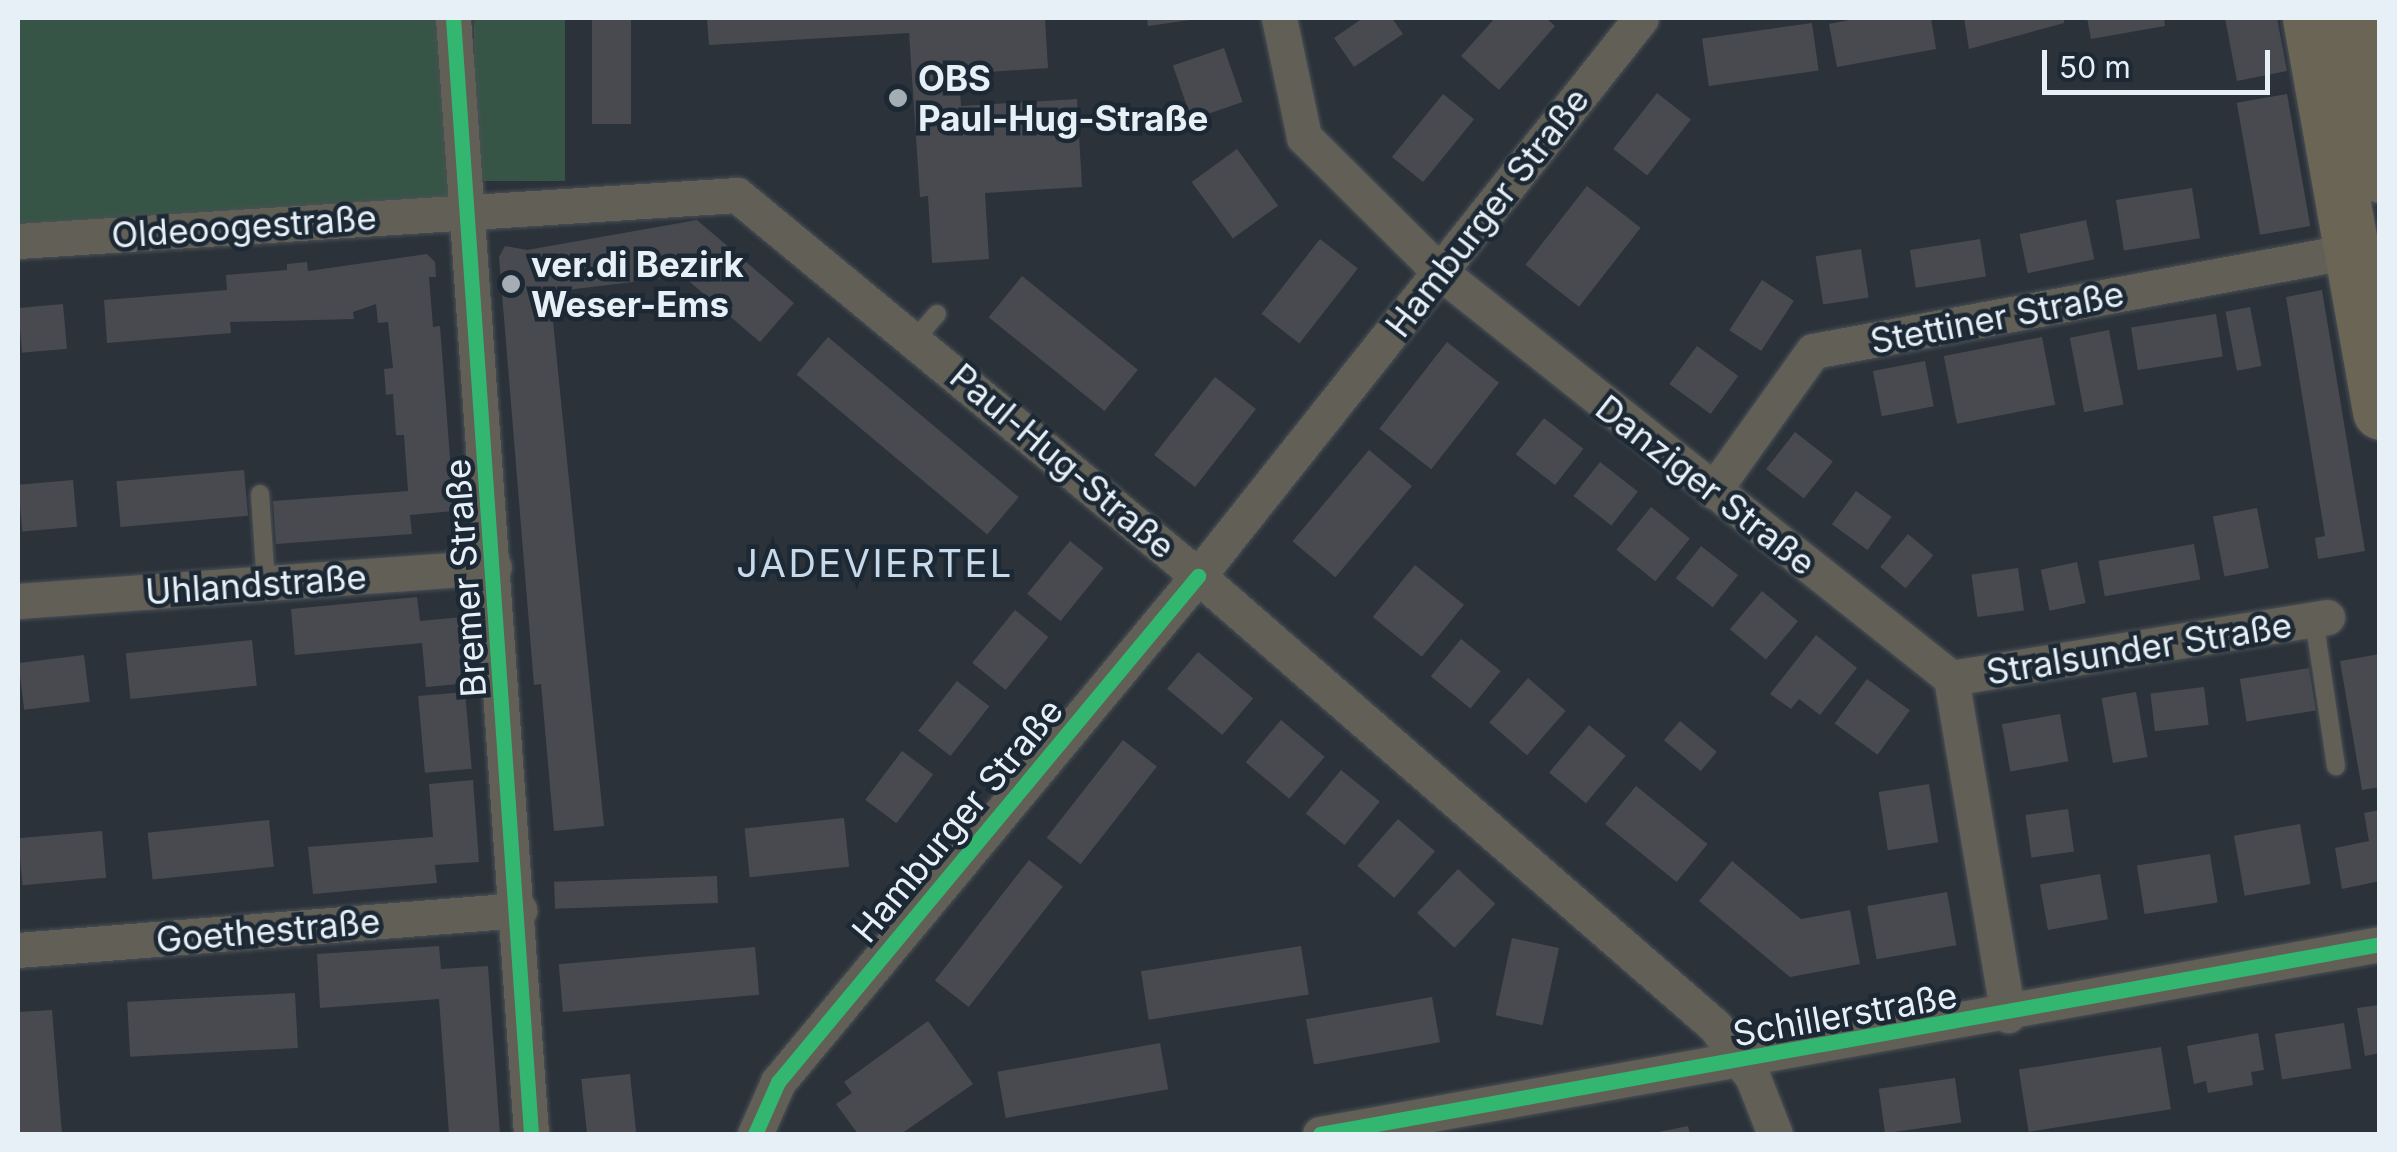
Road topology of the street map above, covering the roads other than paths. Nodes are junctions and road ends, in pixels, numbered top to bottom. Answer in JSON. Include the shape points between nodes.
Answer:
{"nodes":[{"id":1,"x":454,"y":18,"type":"edge"},
{"id":2,"x":1279,"y":18,"type":"edge"},
{"id":3,"x":1641,"y":18,"type":"edge"},
{"id":4,"x":2310,"y":18,"type":"edge"},
{"id":5,"x":2354,"y":18,"type":"edge"},
{"id":6,"x":2380,"y":175,"type":"edge"},
{"id":7,"x":470,"y":213,"type":"junction"},
{"id":8,"x":18,"y":241,"type":"edge"},
{"id":9,"x":2351,"y":251,"type":"junction"},
{"id":10,"x":1440,"y":272,"type":"junction"},
{"id":11,"x":2380,"y":412,"type":"edge"},
{"id":12,"x":1713,"y":491,"type":"junction"},
{"id":13,"x":260,"y":494,"type":"dead end"},
{"id":14,"x":494,"y":567,"type":"junction"},
{"id":15,"x":1198,"y":576,"type":"junction"},
{"id":16,"x":266,"y":584,"type":"junction"},
{"id":17,"x":18,"y":601,"type":"edge"},
{"id":18,"x":2321,"y":618,"type":"joint"},
{"id":19,"x":1951,"y":678,"type":"junction"},
{"id":20,"x":2336,"y":766,"type":"dead end"},
{"id":21,"x":518,"y":910,"type":"junction"},
{"id":22,"x":2380,"y":944,"type":"edge"},
{"id":23,"x":18,"y":950,"type":"edge"},
{"id":24,"x":2008,"y":1015,"type":"junction"},
{"id":25,"x":1743,"y":1063,"type":"junction"},
{"id":26,"x":763,"y":1125,"type":"edge"},
{"id":27,"x":530,"y":1134,"type":"edge"},
{"id":28,"x":1320,"y":1134,"type":"edge"},
{"id":29,"x":1775,"y":1134,"type":"edge"}],
"edges":[{"from":1,"to":7,"type":"street","name":"Bremer Straße"},
{"from":2,"to":10,"type":"street","name":"Danziger Straße","via":[[1304,137]]},
{"from":3,"to":10,"type":"street","name":"Hamburger Straße"},
{"from":4,"to":9,"type":"main road"},
{"from":5,"to":6,"type":"main road"},
{"from":7,"to":8,"type":"street","name":"Oldeoogestraße"},
{"from":7,"to":14,"type":"street","name":"Bremer Straße"},
{"from":7,"to":15,"type":"street","name":"Paul-Hug-Straße","via":[[737,195],[926,326]]},
{"from":9,"to":11,"type":"main road"},
{"from":9,"to":12,"type":"street","name":"Stettiner Straße","via":[[1813,351]]},
{"from":10,"to":12,"type":"street","name":"Danziger Straße"},
{"from":10,"to":15,"type":"street","name":"Hamburger Straße"},
{"from":12,"to":19,"type":"street","name":"Danziger Straße"},
{"from":13,"to":16,"type":"lane"},
{"from":14,"to":16,"type":"street","name":"Uhlandstraße"},
{"from":14,"to":21,"type":"street","name":"Bremer Straße"},
{"from":15,"to":25,"type":"street","name":"Paul-Hug-Straße","via":[[1715,1026]]},
{"from":15,"to":26,"type":"street","name":"Hamburger Straße","via":[[778,1082]]},
{"from":16,"to":17,"type":"street","name":"Uhlandstraße"},
{"from":18,"to":19,"type":"street","name":"Stralsunder Straße"},
{"from":18,"to":20,"type":"lane"},
{"from":19,"to":24,"type":"street"},
{"from":21,"to":23,"type":"street","name":"Goethestraße"},
{"from":21,"to":27,"type":"street","name":"Bremer Straße"},
{"from":22,"to":24,"type":"street","name":"Schillerstraße"},
{"from":24,"to":25,"type":"street","name":"Schillerstraße"},
{"from":25,"to":28,"type":"street","name":"Schillerstraße"},
{"from":25,"to":29,"type":"street","name":"Paul-Hug-Straße"}]}
